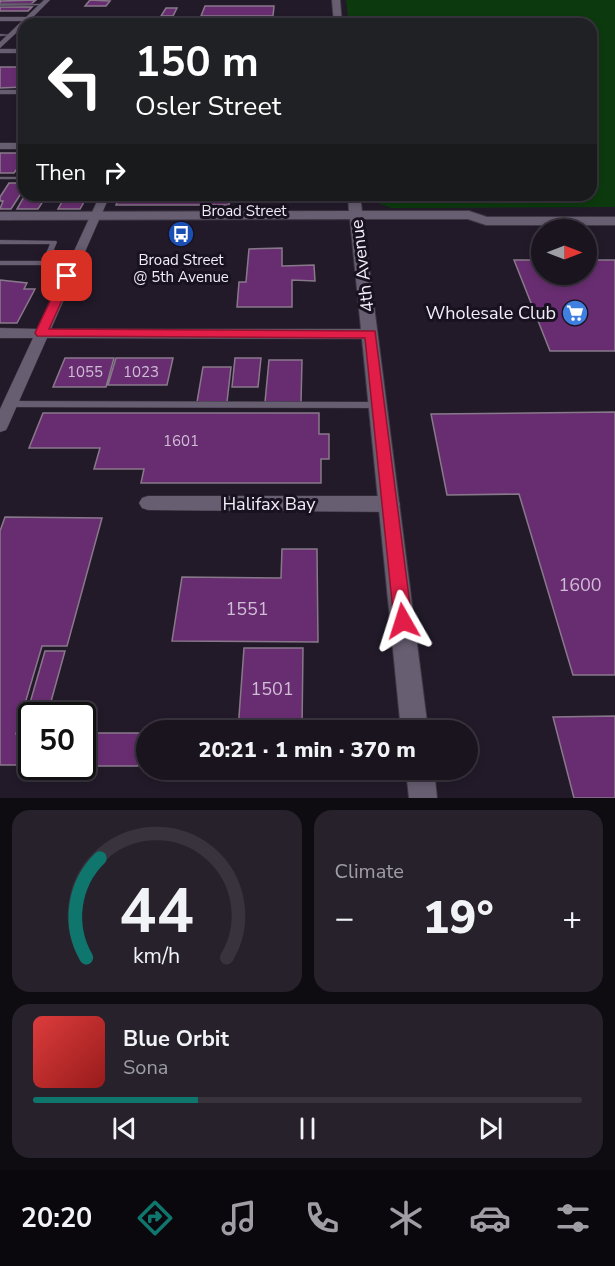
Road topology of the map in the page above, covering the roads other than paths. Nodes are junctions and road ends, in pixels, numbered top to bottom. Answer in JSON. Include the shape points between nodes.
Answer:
{"nodes":[{"id":1,"x":336,"y":0,"type":"edge"},
{"id":2,"x":45,"y":3,"type":"edge"},
{"id":3,"x":0,"y":5,"type":"edge"},
{"id":4,"x":29,"y":18,"type":"edge"},
{"id":5,"x":338,"y":18,"type":"edge"},
{"id":6,"x":0,"y":19,"type":"edge"},
{"id":7,"x":18,"y":19,"type":"edge"},
{"id":8,"x":18,"y":28,"type":"edge"},
{"id":9,"x":0,"y":35,"type":"edge"},
{"id":10,"x":11,"y":35,"type":"junction"},
{"id":11,"x":0,"y":46,"type":"edge"},
{"id":12,"x":0,"y":51,"type":"edge"},
{"id":13,"x":18,"y":51,"type":"edge"},
{"id":14,"x":0,"y":92,"type":"edge"},
{"id":15,"x":18,"y":92,"type":"edge"},
{"id":16,"x":0,"y":146,"type":"edge"},
{"id":17,"x":18,"y":146,"type":"edge"},
{"id":18,"x":18,"y":179,"type":"edge"},
{"id":19,"x":1,"y":183,"type":"edge"},
{"id":20,"x":102,"y":201,"type":"edge"},
{"id":21,"x":355,"y":201,"type":"edge"},
{"id":22,"x":0,"y":216,"type":"edge"},
{"id":23,"x":357,"y":221,"type":"junction"},
{"id":24,"x":615,"y":221,"type":"edge"},
{"id":25,"x":92,"y":222,"type":"junction"},
{"id":26,"x":0,"y":227,"type":"edge"},
{"id":27,"x":0,"y":242,"type":"edge"},
{"id":28,"x":0,"y":263,"type":"edge"},
{"id":29,"x":45,"y":263,"type":"junction"},
{"id":30,"x":73,"y":263,"type":"junction"},
{"id":31,"x":0,"y":333,"type":"edge"},
{"id":32,"x":41,"y":333,"type":"junction"},
{"id":33,"x":371,"y":334,"type":"junction"},
{"id":34,"x":10,"y":404,"type":"junction"},
{"id":35,"x":380,"y":405,"type":"junction"},
{"id":36,"x":0,"y":426,"type":"edge"},
{"id":37,"x":148,"y":503,"type":"dead end"},
{"id":38,"x":390,"y":504,"type":"junction"},
{"id":39,"x":414,"y":720,"type":"edge"},
{"id":40,"x":421,"y":780,"type":"edge"},
{"id":41,"x":423,"y":798,"type":"edge"}],
"edges":[{"from":1,"to":5,"type":"main road"},
{"from":2,"to":3,"type":"lane"},
{"from":2,"to":4,"type":"street"},
{"from":6,"to":7,"type":"street"},
{"from":8,"to":10,"type":"street"},
{"from":9,"to":10,"type":"lane"},
{"from":10,"to":11,"type":"street"},
{"from":12,"to":13,"type":"street"},
{"from":14,"to":15,"type":"street"},
{"from":16,"to":17,"type":"street"},
{"from":18,"to":19,"type":"lane"},
{"from":20,"to":25,"type":"street"},
{"from":21,"to":23,"type":"main road","name":"4th Avenue"},
{"from":22,"to":25,"type":"main road","name":"Broad Street"},
{"from":23,"to":24,"type":"main road","name":"Broad Street","via":[[473,227],[486,221]]},
{"from":23,"to":25,"type":"main road","name":"Broad Street"},
{"from":23,"to":33,"type":"main road","name":"4th Avenue"},
{"from":25,"to":26,"type":"main road","name":"Broad Street"},
{"from":25,"to":30,"type":"street"},
{"from":27,"to":29,"type":"lane","via":[[54,242]]},
{"from":28,"to":29,"type":"lane"},
{"from":29,"to":30,"type":"lane"},
{"from":30,"to":32,"type":"street"},
{"from":31,"to":32,"type":"street"},
{"from":32,"to":33,"type":"street"},
{"from":32,"to":34,"type":"street"},
{"from":33,"to":35,"type":"main road","name":"4th Avenue"},
{"from":34,"to":35,"type":"lane"},
{"from":34,"to":36,"type":"street"},
{"from":35,"to":38,"type":"main road","name":"4th Avenue"},
{"from":37,"to":38,"type":"street","name":"Halifax Bay"},
{"from":38,"to":39,"type":"main road","name":"4th Avenue"},
{"from":40,"to":41,"type":"main road"}]}
